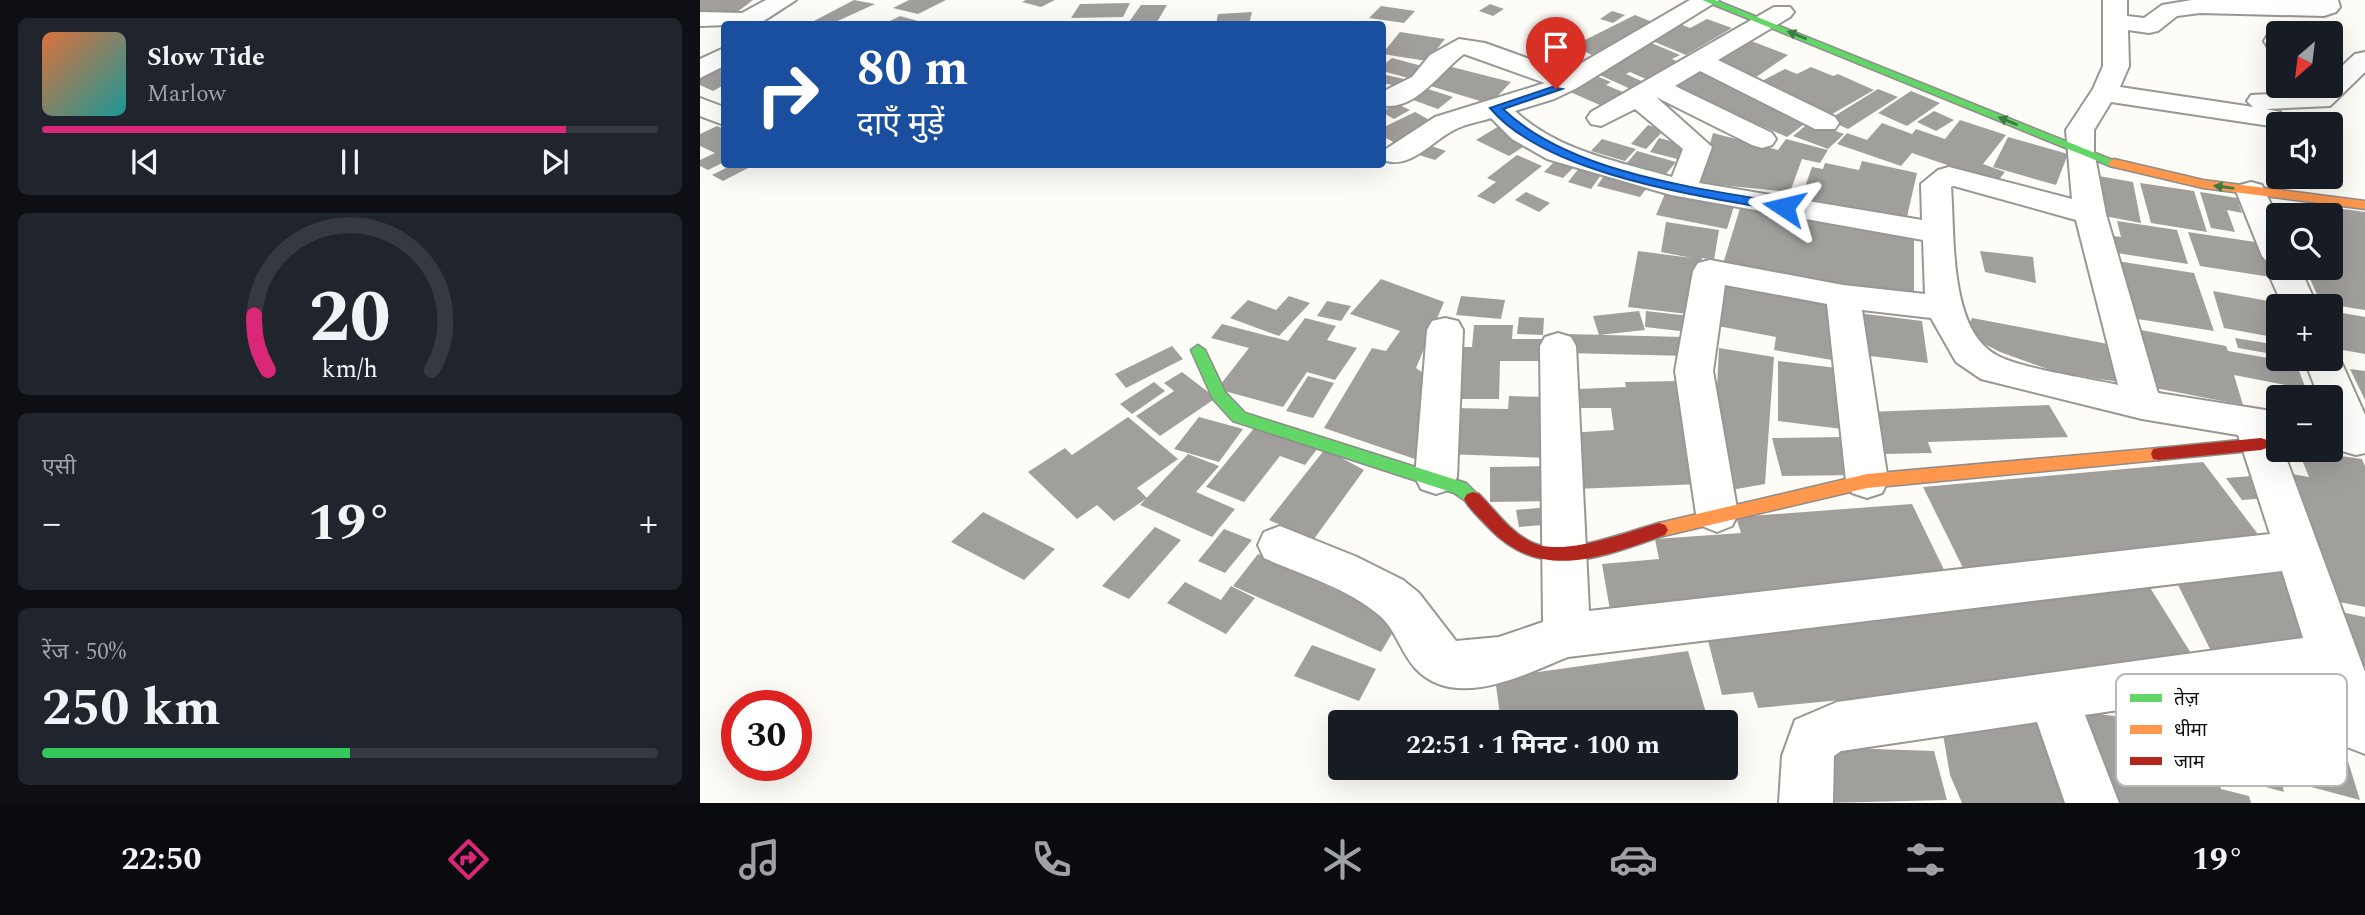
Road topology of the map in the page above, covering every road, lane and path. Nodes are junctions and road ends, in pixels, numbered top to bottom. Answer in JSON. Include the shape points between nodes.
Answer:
{"nodes":[{"id":1,"x":784,"y":0,"type":"edge"},
{"id":2,"x":1707,"y":0,"type":"edge"},
{"id":3,"x":2326,"y":0,"type":"edge"},
{"id":4,"x":2115,"y":10,"type":"edge"},
{"id":5,"x":1775,"y":13,"type":"edge"},
{"id":6,"x":700,"y":19,"type":"edge"},
{"id":7,"x":722,"y":21,"type":"edge"},
{"id":8,"x":748,"y":21,"type":"edge"},
{"id":9,"x":721,"y":30,"type":"edge"},
{"id":10,"x":700,"y":39,"type":"edge"},
{"id":11,"x":2343,"y":55,"type":"edge"},
{"id":12,"x":721,"y":58,"type":"edge"},
{"id":13,"x":2364,"y":59,"type":"edge"},
{"id":14,"x":1698,"y":60,"type":"junction"},
{"id":15,"x":700,"y":71,"type":"edge"},
{"id":16,"x":1568,"y":82,"type":"junction"},
{"id":17,"x":1646,"y":91,"type":"junction"},
{"id":18,"x":2104,"y":93,"type":"junction"},
{"id":19,"x":1388,"y":99,"type":"dead end"},
{"id":20,"x":700,"y":106,"type":"edge"},
{"id":21,"x":1496,"y":108,"type":"junction"},
{"id":22,"x":2265,"y":108,"type":"edge"},
{"id":23,"x":721,"y":116,"type":"edge"},
{"id":24,"x":1601,"y":118,"type":"dead end"},
{"id":25,"x":1825,"y":123,"type":"dead end"},
{"id":26,"x":2081,"y":136,"type":"junction"},
{"id":27,"x":1762,"y":139,"type":"dead end"},
{"id":28,"x":2136,"y":151,"type":"dead end"},
{"id":29,"x":1396,"y":155,"type":"dead end"},
{"id":30,"x":2157,"y":156,"type":"dead end"},
{"id":31,"x":1682,"y":190,"type":"junction"},
{"id":32,"x":2251,"y":191,"type":"junction"},
{"id":33,"x":2365,"y":205,"type":"edge"},
{"id":34,"x":2090,"y":214,"type":"junction"},
{"id":35,"x":2266,"y":227,"type":"edge"},
{"id":36,"x":1938,"y":233,"type":"junction"},
{"id":37,"x":1843,"y":296,"type":"junction"},
{"id":38,"x":1943,"y":308,"type":"junction"},
{"id":39,"x":1445,"y":330,"type":"dead end"},
{"id":40,"x":1558,"y":346,"type":"dead end"},
{"id":41,"x":1198,"y":350,"type":"dead end"},
{"id":42,"x":2326,"y":371,"type":"edge"},
{"id":43,"x":2142,"y":405,"type":"junction"},
{"id":44,"x":2264,"y":431,"type":"edge"},
{"id":45,"x":2351,"y":439,"type":"edge"},
{"id":46,"x":1436,"y":477,"type":"junction"},
{"id":47,"x":1867,"y":481,"type":"junction"},
{"id":48,"x":1717,"y":514,"type":"junction"},
{"id":49,"x":1280,"y":545,"type":"dead end"},
{"id":50,"x":2299,"y":551,"type":"junction"},
{"id":51,"x":1564,"y":552,"type":"junction"},
{"id":52,"x":1567,"y":635,"type":"junction"},
{"id":53,"x":2333,"y":656,"type":"junction"},
{"id":54,"x":2207,"y":674,"type":"edge"},
{"id":55,"x":2341,"y":674,"type":"edge"},
{"id":56,"x":2116,"y":687,"type":"edge"},
{"id":57,"x":2347,"y":688,"type":"edge"},
{"id":58,"x":2053,"y":696,"type":"junction"},
{"id":59,"x":2365,"y":729,"type":"edge"},
{"id":60,"x":1806,"y":803,"type":"edge"},
{"id":61,"x":2092,"y":803,"type":"edge"}],
"edges":[{"from":1,"to":8,"type":"street"},
{"from":2,"to":5,"type":"street"},
{"from":2,"to":16,"type":"street"},
{"from":3,"to":4,"type":"street","via":[[2324,9],[2200,6],[2170,10],[2149,26]]},
{"from":4,"to":18,"type":"street","via":[[2116,66]]},
{"from":5,"to":14,"type":"street"},
{"from":26,"to":5,"type":"street","one_way":true},
{"from":6,"to":7,"type":"street"},
{"from":9,"to":10,"type":"street"},
{"from":11,"to":13,"type":"street"},
{"from":12,"to":15,"type":"street"},
{"from":13,"to":22,"type":"street","via":[[2320,100]]},
{"from":14,"to":17,"type":"street"},
{"from":14,"to":25,"type":"street"},
{"from":16,"to":19,"type":"street","via":[[1476,48],[1459,47],[1438,60],[1421,83]]},
{"from":16,"to":21,"type":"street"},
{"from":17,"to":24,"type":"street"},
{"from":17,"to":27,"type":"street"},
{"from":17,"to":31,"type":"street","via":[[1698,148]]},
{"from":18,"to":22,"type":"street"},
{"from":18,"to":26,"type":"street"},
{"from":20,"to":23,"type":"street"},
{"from":21,"to":29,"type":"street","via":[[1445,123]]},
{"from":21,"to":31,"type":"street","via":[[1521,133],[1557,153]]},
{"from":32,"to":26,"type":"street","one_way":true,"via":[[2149,173]]},
{"from":26,"to":34,"type":"street"},
{"from":28,"to":30,"type":"street"},
{"from":31,"to":36,"type":"street"},
{"from":32,"to":33,"type":"street"},
{"from":32,"to":35,"type":"street"},
{"from":34,"to":36,"type":"street","via":[[1949,176],[1936,184]]},
{"from":34,"to":43,"type":"street"},
{"from":36,"to":38,"type":"street"},
{"from":37,"to":38,"type":"street"},
{"from":37,"to":47,"type":"street"},
{"from":37,"to":48,"type":"street","via":[[1710,271],[1694,371]]},
{"from":38,"to":43,"type":"street","via":[[1969,353],[1994,370]]},
{"from":39,"to":46,"type":"street"},
{"from":40,"to":51,"type":"street"},
{"from":41,"to":46,"type":"street","via":[[1215,391],[1239,417]]},
{"from":42,"to":45,"type":"street"},
{"from":43,"to":44,"type":"street"},
{"from":44,"to":47,"type":"street"},
{"from":44,"to":50,"type":"street"},
{"from":46,"to":51,"type":"street","via":[[1477,500],[1522,547],[1552,556]]},
{"from":47,"to":48,"type":"street"},
{"from":48,"to":51,"type":"street"},
{"from":49,"to":52,"type":"street","via":[[1397,602],[1435,655],[1448,665],[1471,667]]},
{"from":50,"to":52,"type":"street"},
{"from":50,"to":53,"type":"street"},
{"from":51,"to":52,"type":"street"},
{"from":53,"to":54,"type":"street"},
{"from":53,"to":55,"type":"street"},
{"from":56,"to":58,"type":"street"},
{"from":57,"to":59,"type":"street"},
{"from":58,"to":60,"type":"street","via":[[1838,726],[1813,738]]},
{"from":58,"to":61,"type":"street"}]}
